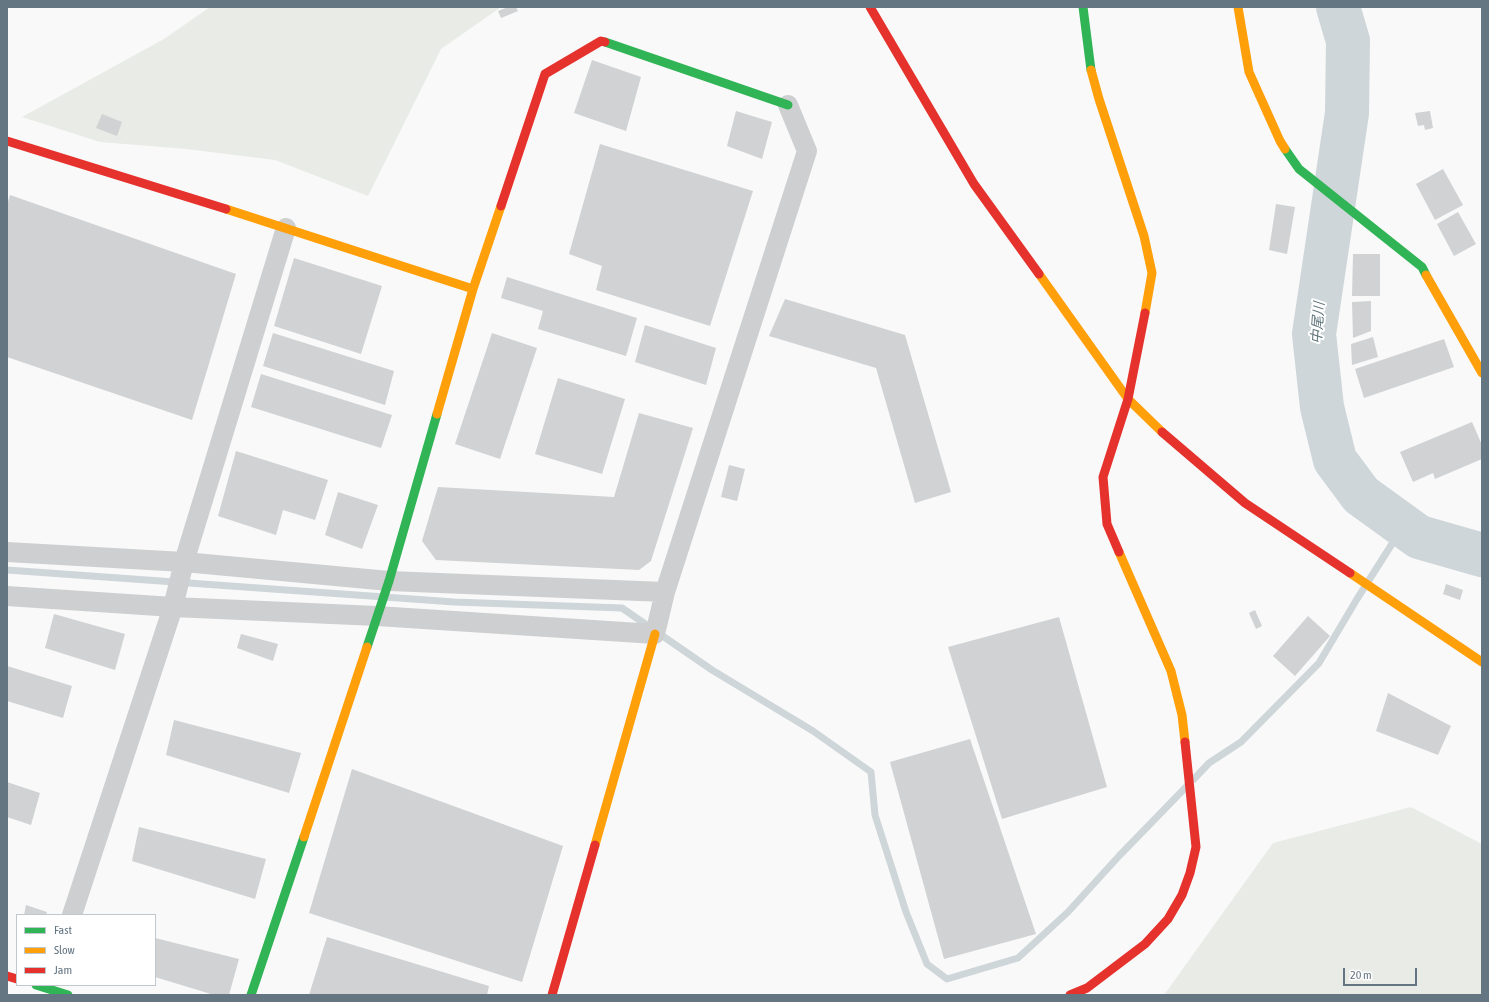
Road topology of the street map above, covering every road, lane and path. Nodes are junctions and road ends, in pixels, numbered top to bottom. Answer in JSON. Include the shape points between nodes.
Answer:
{"nodes":[{"id":1,"x":870,"y":7,"type":"edge"},
{"id":2,"x":1083,"y":7,"type":"edge"},
{"id":3,"x":1238,"y":7,"type":"edge"},
{"id":4,"x":788,"y":105,"type":"joint"},
{"id":5,"x":7,"y":141,"type":"edge"},
{"id":6,"x":286,"y":228,"type":"junction"},
{"id":7,"x":473,"y":289,"type":"junction"},
{"id":8,"x":1482,"y":373,"type":"edge"},
{"id":9,"x":1128,"y":399,"type":"junction"},
{"id":10,"x":7,"y":552,"type":"edge"},
{"id":11,"x":184,"y":562,"type":"junction"},
{"id":12,"x":389,"y":581,"type":"junction"},
{"id":13,"x":665,"y":592,"type":"junction"},
{"id":14,"x":7,"y":596,"type":"edge"},
{"id":15,"x":173,"y":607,"type":"junction"},
{"id":16,"x":377,"y":616,"type":"junction"},
{"id":17,"x":655,"y":634,"type":"junction"},
{"id":18,"x":1482,"y":662,"type":"edge"},
{"id":19,"x":72,"y":914,"type":"edge"},
{"id":20,"x":44,"y":988,"type":"edge"},
{"id":21,"x":68,"y":995,"type":"edge"},
{"id":22,"x":251,"y":995,"type":"edge"},
{"id":23,"x":552,"y":995,"type":"edge"},
{"id":24,"x":1070,"y":995,"type":"edge"}],
"edges":[{"from":1,"to":9,"type":"street","via":[[974,184]]},
{"from":2,"to":9,"type":"street","via":[[1090,65],[1144,236],[1152,273]]},
{"from":3,"to":8,"type":"street","via":[[1249,72],[1280,141],[1300,169],[1422,267]]},
{"from":4,"to":7,"type":"street","via":[[601,41],[545,74]]},
{"from":4,"to":13,"type":"street","via":[[807,151]]},
{"from":5,"to":6,"type":"street"},
{"from":6,"to":7,"type":"street"},
{"from":6,"to":11,"type":"street"},
{"from":7,"to":12,"type":"street"},
{"from":9,"to":18,"type":"street","via":[[1175,444],[1245,503]]},
{"from":9,"to":24,"type":"street","via":[[1103,477],[1107,524],[1171,671],[1182,715],[1196,847],[1182,895],[1168,919],[1145,944],[1087,988]]},
{"from":10,"to":11,"type":"street"},
{"from":11,"to":12,"type":"street"},
{"from":11,"to":15,"type":"street"},
{"from":12,"to":13,"type":"street"},
{"from":12,"to":16,"type":"street"},
{"from":13,"to":17,"type":"street"},
{"from":14,"to":15,"type":"street"},
{"from":15,"to":16,"type":"street"},
{"from":15,"to":19,"type":"street"},
{"from":16,"to":17,"type":"street"},
{"from":16,"to":22,"type":"street"},
{"from":17,"to":23,"type":"street"},
{"from":20,"to":21,"type":"street"}]}
